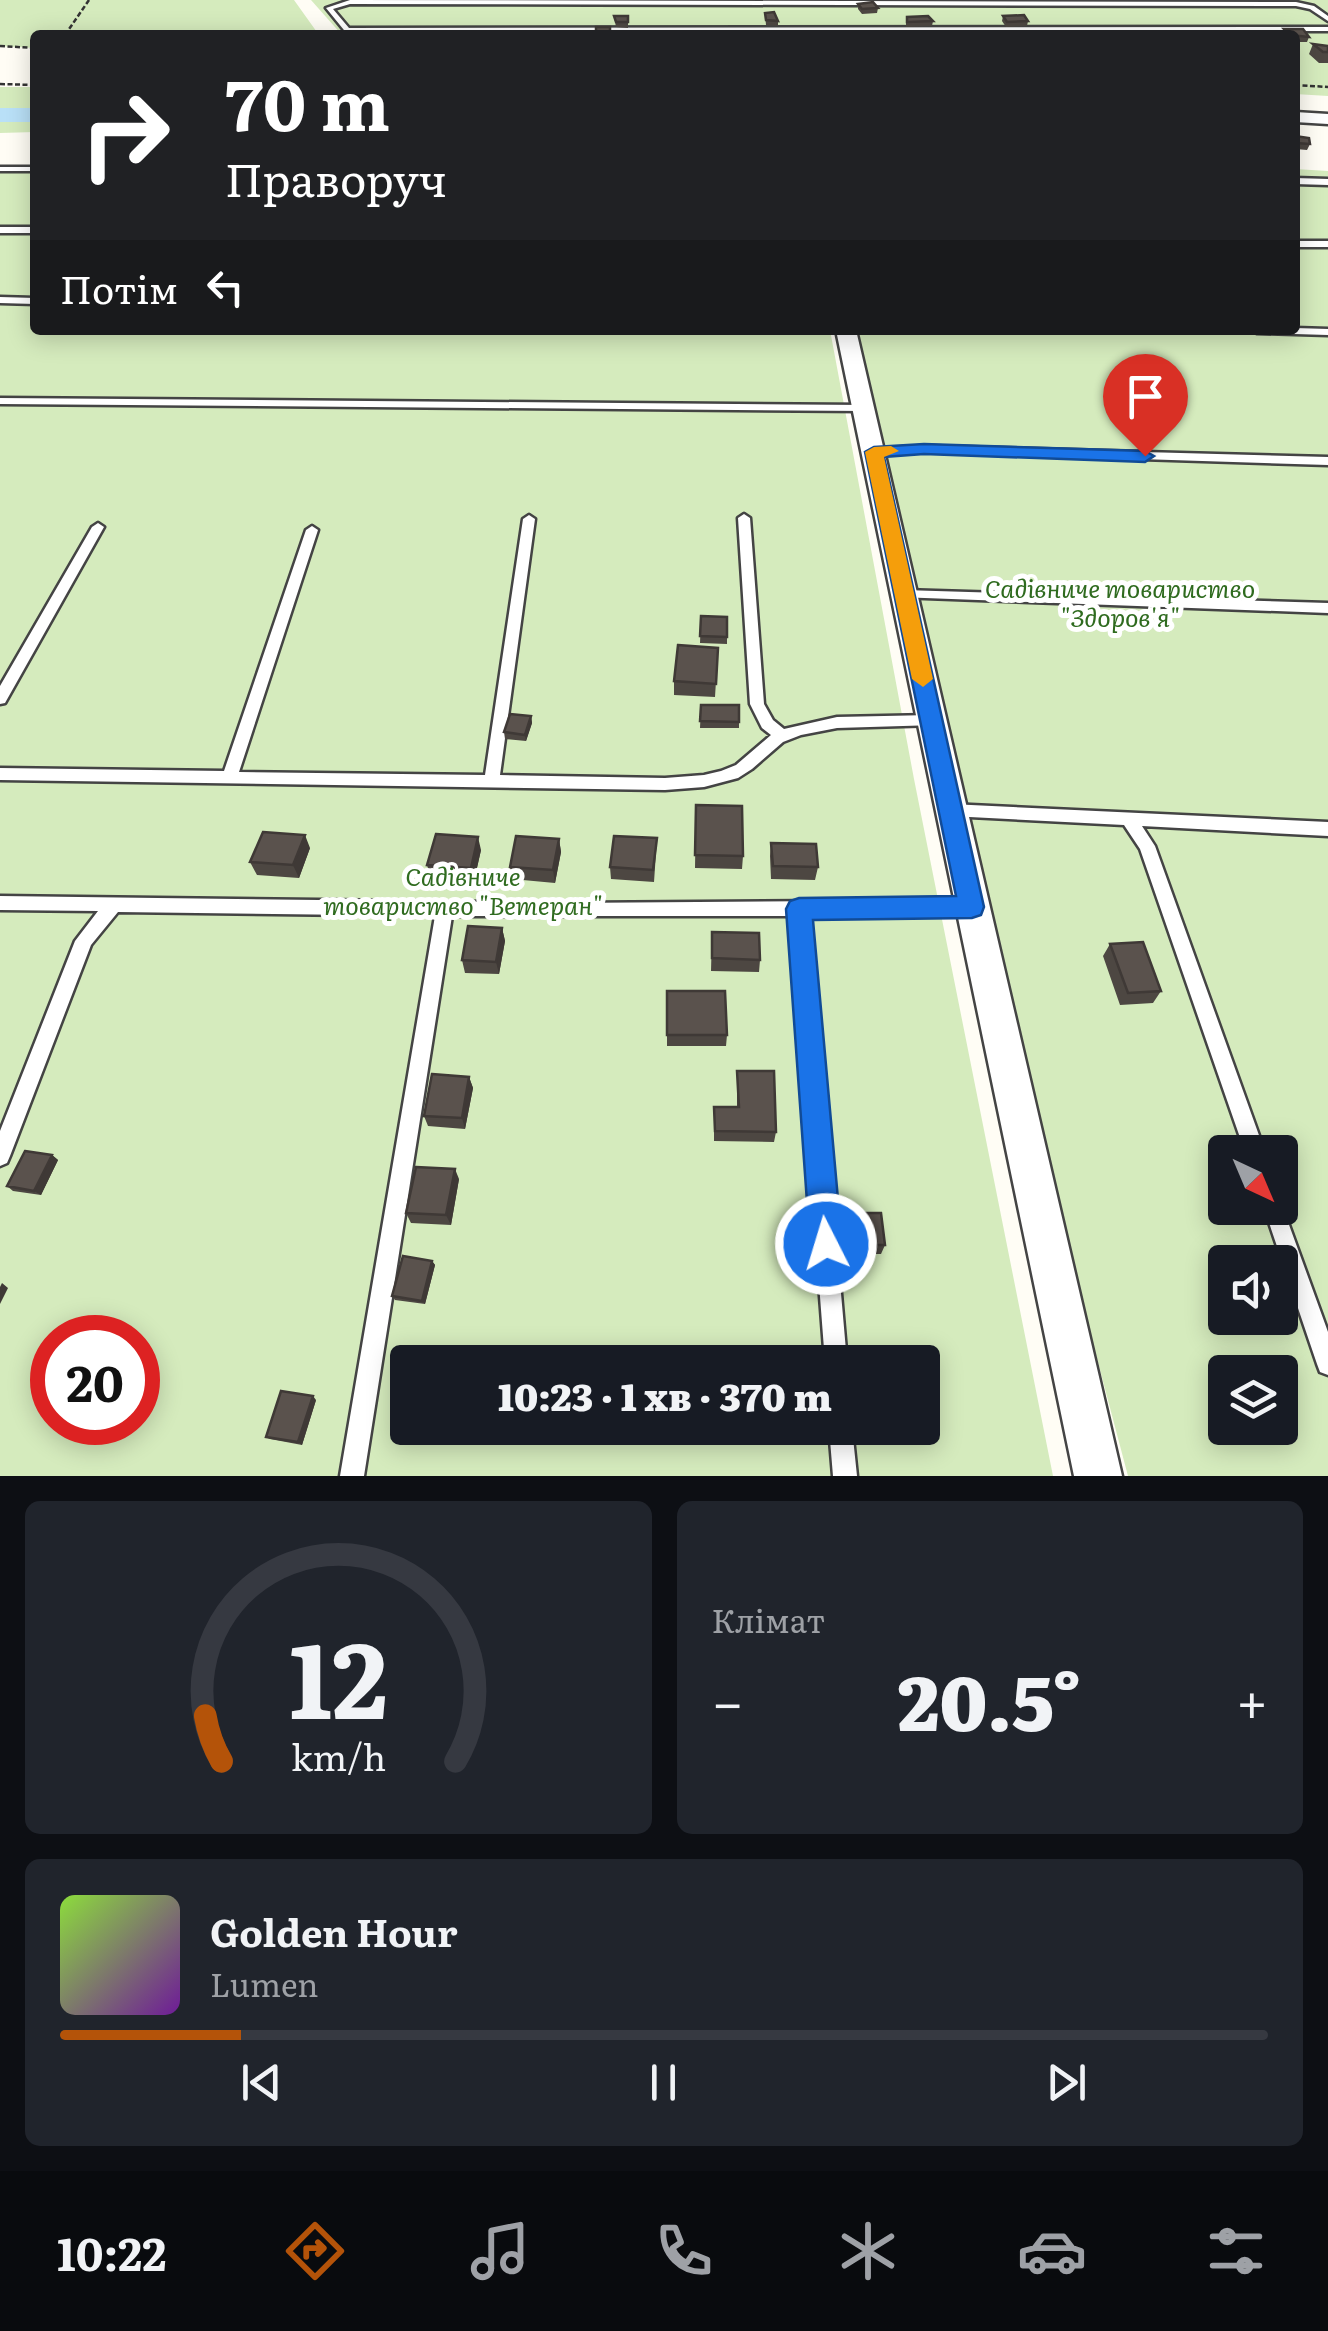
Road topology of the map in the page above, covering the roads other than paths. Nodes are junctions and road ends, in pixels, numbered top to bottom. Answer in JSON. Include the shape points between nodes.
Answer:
{"nodes":[{"id":1,"x":925,"y":2,"type":"edge"},
{"id":2,"x":1328,"y":19,"type":"edge"},
{"id":3,"x":347,"y":30,"type":"edge"},
{"id":4,"x":942,"y":30,"type":"edge"},
{"id":5,"x":1300,"y":30,"type":"edge"},
{"id":6,"x":1328,"y":30,"type":"edge"},
{"id":7,"x":1300,"y":117,"type":"edge"},
{"id":8,"x":1328,"y":118,"type":"edge"},
{"id":9,"x":0,"y":169,"type":"edge"},
{"id":10,"x":30,"y":170,"type":"edge"},
{"id":11,"x":1300,"y":181,"type":"edge"},
{"id":12,"x":1328,"y":182,"type":"edge"},
{"id":13,"x":0,"y":230,"type":"edge"},
{"id":14,"x":30,"y":230,"type":"edge"},
{"id":15,"x":1300,"y":244,"type":"edge"},
{"id":16,"x":1328,"y":244,"type":"edge"},
{"id":17,"x":0,"y":300,"type":"edge"},
{"id":18,"x":30,"y":300,"type":"edge"},
{"id":19,"x":1300,"y":331,"type":"edge"},
{"id":20,"x":1328,"y":332,"type":"edge"},
{"id":21,"x":847,"y":335,"type":"edge"},
{"id":22,"x":0,"y":401,"type":"edge"},
{"id":23,"x":864,"y":408,"type":"junction"},
{"id":24,"x":874,"y":452,"type":"junction"},
{"id":25,"x":1328,"y":461,"type":"edge"},
{"id":26,"x":744,"y":518,"type":"dead end"},
{"id":27,"x":530,"y":520,"type":"dead end"},
{"id":28,"x":98,"y":527,"type":"dead end"},
{"id":29,"x":312,"y":530,"type":"dead end"},
{"id":30,"x":903,"y":594,"type":"junction"},
{"id":31,"x":1328,"y":608,"type":"edge"},
{"id":32,"x":0,"y":699,"type":"edge"},
{"id":33,"x":932,"y":721,"type":"junction"},
{"id":34,"x":782,"y":735,"type":"junction"},
{"id":35,"x":0,"y":774,"type":"edge"},
{"id":36,"x":228,"y":778,"type":"junction"},
{"id":37,"x":492,"y":780,"type":"junction"},
{"id":38,"x":950,"y":810,"type":"junction"},
{"id":39,"x":1130,"y":822,"type":"junction"},
{"id":40,"x":1328,"y":829,"type":"edge"},
{"id":41,"x":115,"y":902,"type":"junction"},
{"id":42,"x":0,"y":903,"type":"edge"},
{"id":43,"x":972,"y":907,"type":"junction"},
{"id":44,"x":445,"y":908,"type":"junction"},
{"id":45,"x":799,"y":909,"type":"junction"},
{"id":46,"x":1249,"y":1135,"type":"edge"},
{"id":47,"x":0,"y":1156,"type":"edge"},
{"id":48,"x":1280,"y":1225,"type":"edge"},
{"id":49,"x":835,"y":1345,"type":"edge"},
{"id":50,"x":1328,"y":1364,"type":"edge"},
{"id":51,"x":843,"y":1445,"type":"edge"},
{"id":52,"x":352,"y":1476,"type":"edge"},
{"id":53,"x":845,"y":1476,"type":"edge"},
{"id":54,"x":1098,"y":1476,"type":"edge"}],
"edges":[{"from":1,"to":2,"type":"lane","via":[[1296,4]]},
{"from":1,"to":3,"type":"lane","via":[[350,2],[329,8]]},
{"from":1,"to":4,"type":"lane"},
{"from":5,"to":6,"type":"lane"},
{"from":7,"to":8,"type":"street"},
{"from":9,"to":10,"type":"lane"},
{"from":11,"to":12,"type":"lane"},
{"from":13,"to":14,"type":"lane"},
{"from":15,"to":16,"type":"lane"},
{"from":17,"to":18,"type":"lane"},
{"from":19,"to":20,"type":"lane"},
{"from":21,"to":23,"type":"street"},
{"from":22,"to":23,"type":"lane"},
{"from":23,"to":24,"type":"street"},
{"from":24,"to":25,"type":"lane"},
{"from":24,"to":30,"type":"street"},
{"from":26,"to":34,"type":"lane","via":[[757,704]]},
{"from":27,"to":37,"type":"lane"},
{"from":28,"to":32,"type":"lane"},
{"from":29,"to":36,"type":"lane"},
{"from":30,"to":31,"type":"lane"},
{"from":30,"to":33,"type":"street"},
{"from":33,"to":34,"type":"lane","via":[[830,724]]},
{"from":33,"to":38,"type":"street"},
{"from":34,"to":37,"type":"lane","via":[[739,770],[709,781]]},
{"from":35,"to":36,"type":"lane"},
{"from":36,"to":37,"type":"lane"},
{"from":38,"to":39,"type":"lane"},
{"from":38,"to":43,"type":"street"},
{"from":39,"to":40,"type":"lane"},
{"from":39,"to":46,"type":"lane","via":[[1153,863]]},
{"from":41,"to":42,"type":"lane"},
{"from":41,"to":44,"type":"lane"},
{"from":41,"to":47,"type":"lane","via":[[84,940]]},
{"from":43,"to":45,"type":"lane"},
{"from":43,"to":54,"type":"street"},
{"from":44,"to":45,"type":"lane"},
{"from":44,"to":52,"type":"lane"},
{"from":45,"to":49,"type":"lane"},
{"from":48,"to":50,"type":"lane"},
{"from":51,"to":53,"type":"lane"}]}
